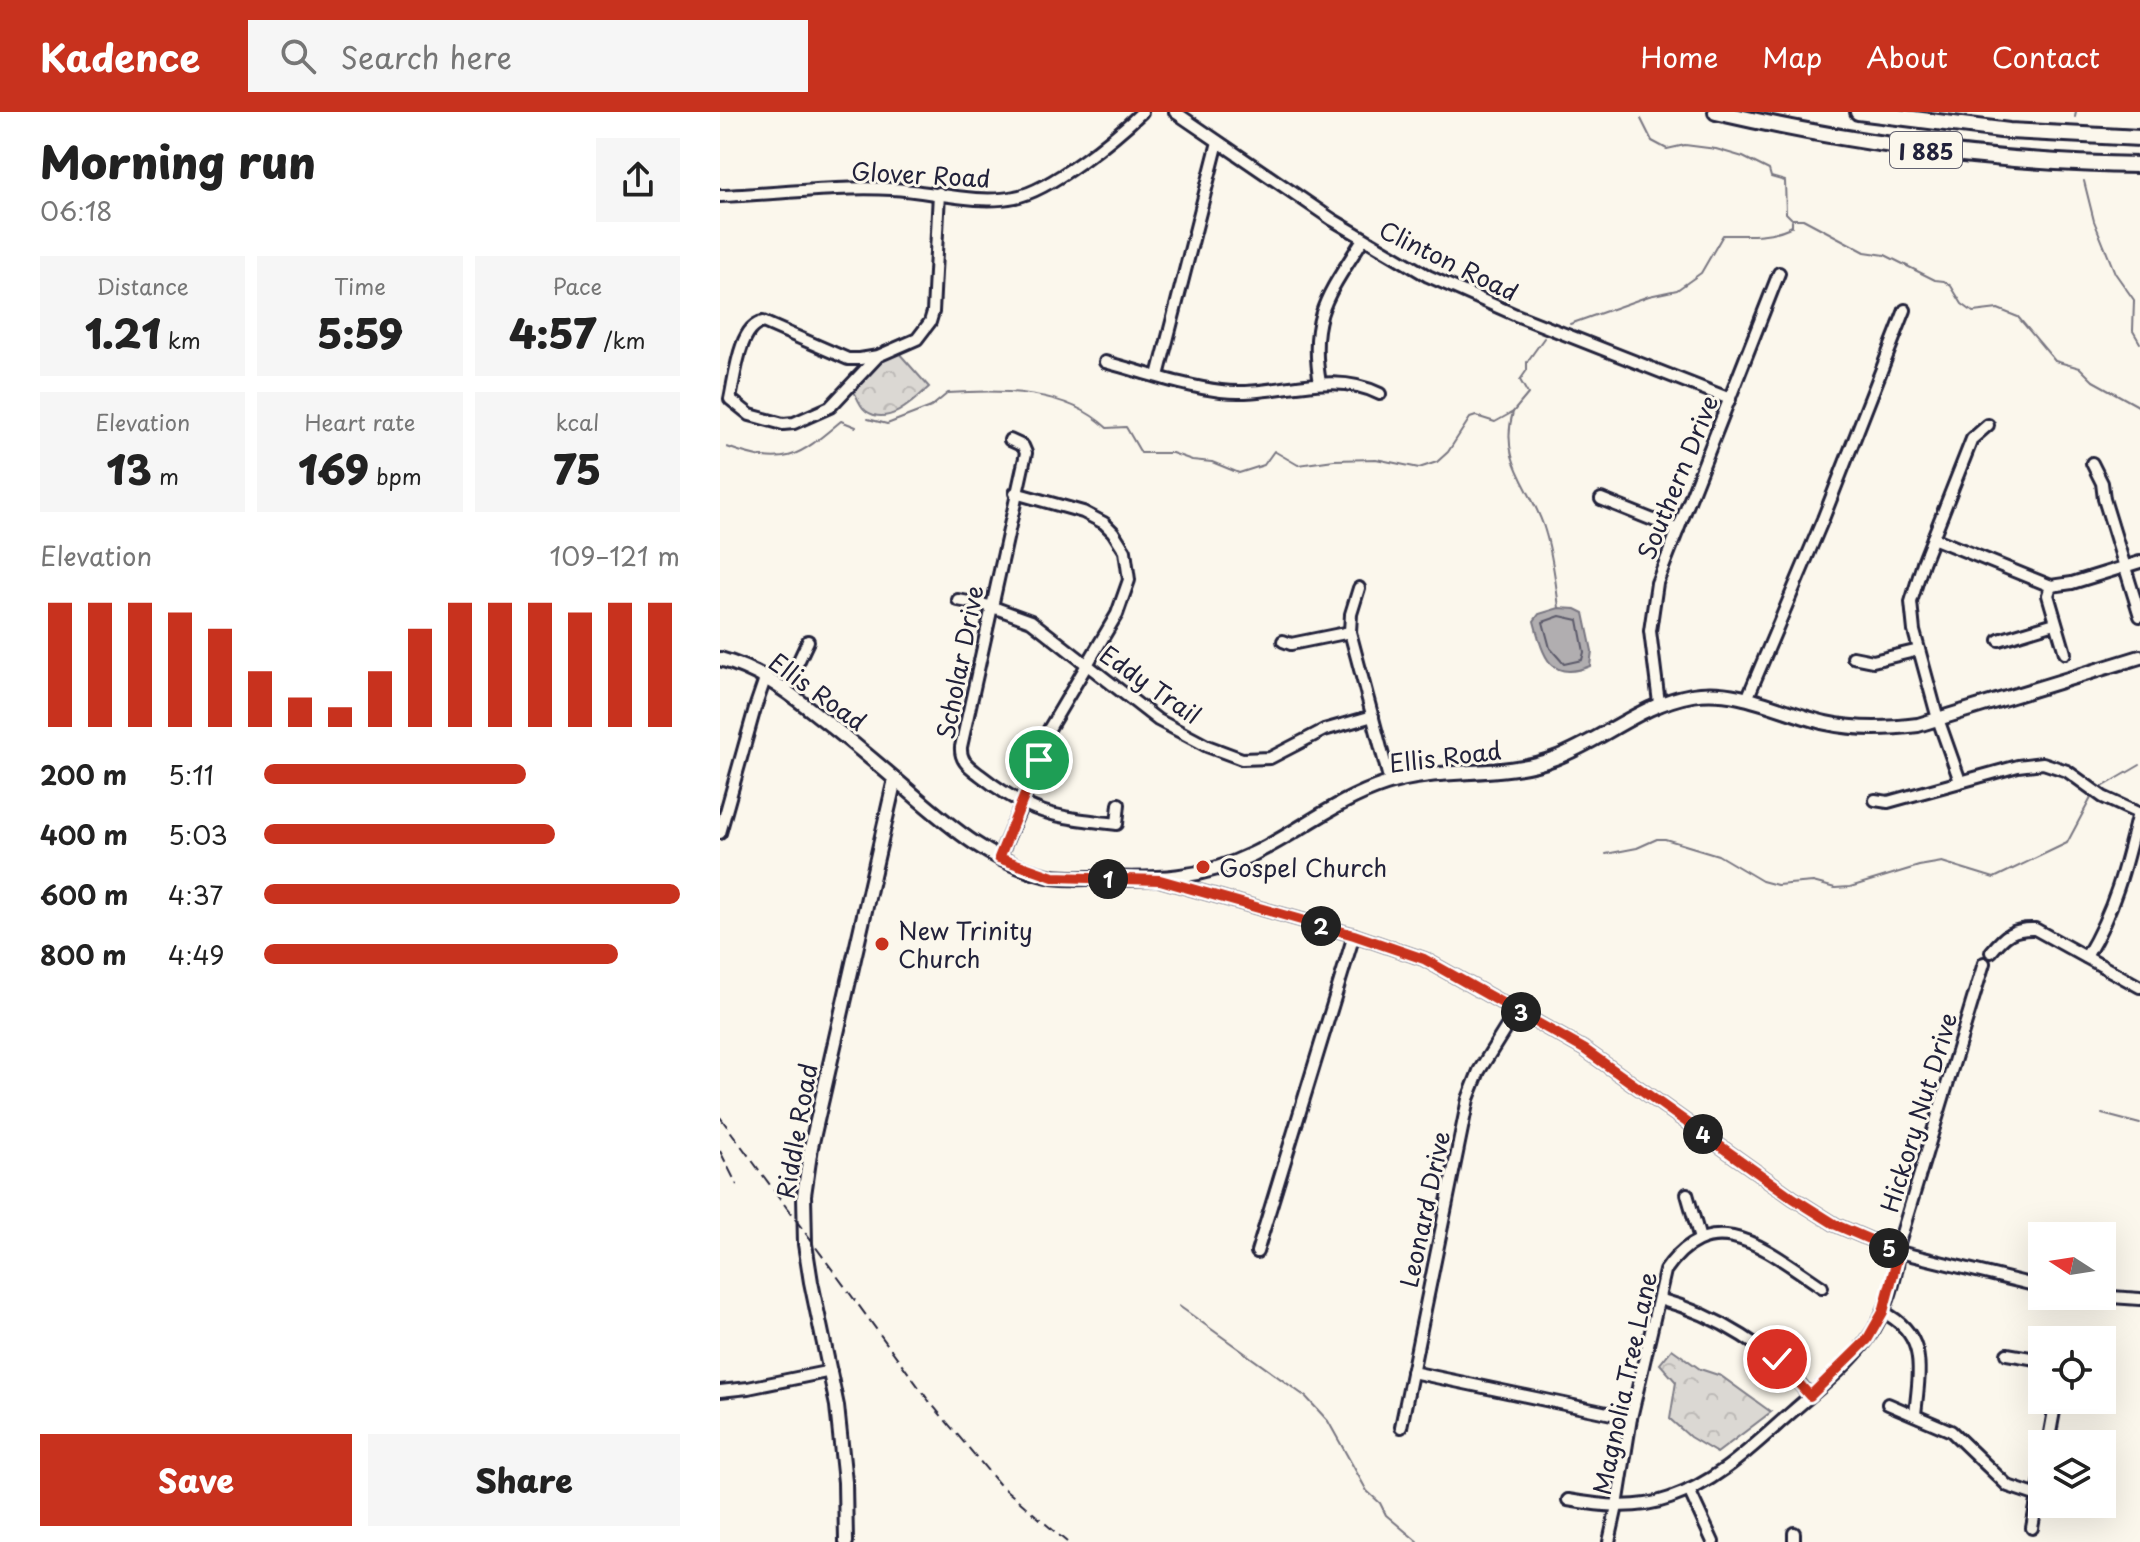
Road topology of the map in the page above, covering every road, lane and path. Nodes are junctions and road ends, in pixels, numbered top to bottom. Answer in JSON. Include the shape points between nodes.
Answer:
{"nodes":[{"id":1,"x":1142,"y":112,"type":"edge"},
{"id":2,"x":1175,"y":112,"type":"edge"},
{"id":3,"x":1716,"y":112,"type":"edge"},
{"id":4,"x":1858,"y":112,"type":"edge"},
{"id":5,"x":2140,"y":138,"type":"edge"},
{"id":6,"x":1218,"y":142,"type":"junction"},
{"id":7,"x":2140,"y":165,"type":"edge"},
{"id":8,"x":939,"y":193,"type":"junction"},
{"id":9,"x":720,"y":196,"type":"edge"},
{"id":10,"x":1363,"y":239,"type":"junction"},
{"id":11,"x":1779,"y":273,"type":"dead end"},
{"id":12,"x":1905,"y":310,"type":"dead end"},
{"id":13,"x":878,"y":356,"type":"junction"},
{"id":14,"x":848,"y":359,"type":"junction"},
{"id":15,"x":1105,"y":362,"type":"dead end"},
{"id":16,"x":859,"y":376,"type":"junction"},
{"id":17,"x":1158,"y":376,"type":"junction"},
{"id":18,"x":1320,"y":383,"type":"junction"},
{"id":19,"x":1380,"y":394,"type":"dead end"},
{"id":20,"x":1730,"y":399,"type":"junction"},
{"id":21,"x":1988,"y":425,"type":"dead end"},
{"id":22,"x":1010,"y":440,"type":"dead end"},
{"id":23,"x":2092,"y":463,"type":"dead end"},
{"id":24,"x":1015,"y":493,"type":"junction"},
{"id":25,"x":1601,"y":499,"type":"dead end"},
{"id":26,"x":1678,"y":530,"type":"junction"},
{"id":27,"x":1933,"y":538,"type":"junction"},
{"id":28,"x":2140,"y":562,"type":"edge"},
{"id":29,"x":2125,"y":568,"type":"junction"},
{"id":30,"x":2051,"y":586,"type":"junction"},
{"id":31,"x":1359,"y":588,"type":"dead end"},
{"id":32,"x":958,"y":600,"type":"dead end"},
{"id":33,"x":990,"y":606,"type":"junction"},
{"id":34,"x":2140,"y":616,"type":"edge"},
{"id":35,"x":2055,"y":623,"type":"junction"},
{"id":36,"x":1350,"y":632,"type":"junction"},
{"id":37,"x":1999,"y":640,"type":"dead end"},
{"id":38,"x":808,"y":641,"type":"dead end"},
{"id":39,"x":1283,"y":641,"type":"dead end"},
{"id":40,"x":1919,"y":650,"type":"junction"},
{"id":41,"x":2065,"y":653,"type":"dead end"},
{"id":42,"x":1853,"y":657,"type":"dead end"},
{"id":43,"x":2140,"y":657,"type":"edge"},
{"id":44,"x":720,"y":659,"type":"edge"},
{"id":45,"x":1087,"y":663,"type":"junction"},
{"id":46,"x":766,"y":676,"type":"junction"},
{"id":47,"x":785,"y":690,"type":"junction"},
{"id":48,"x":1747,"y":699,"type":"junction"},
{"id":49,"x":1659,"y":703,"type":"junction"},
{"id":50,"x":1373,"y":716,"type":"junction"},
{"id":51,"x":1938,"y":719,"type":"junction"},
{"id":52,"x":895,"y":779,"type":"junction"},
{"id":53,"x":1960,"y":781,"type":"junction"},
{"id":54,"x":1390,"y":782,"type":"junction"},
{"id":55,"x":1875,"y":800,"type":"dead end"},
{"id":56,"x":1119,"y":804,"type":"dead end"},
{"id":57,"x":1022,"y":805,"type":"junction"},
{"id":58,"x":2139,"y":814,"type":"edge"},
{"id":59,"x":720,"y":833,"type":"edge"},
{"id":60,"x":999,"y":858,"type":"junction"},
{"id":61,"x":1160,"y":880,"type":"junction"},
{"id":62,"x":1354,"y":935,"type":"junction"},
{"id":63,"x":1991,"y":952,"type":"dead end"},
{"id":64,"x":2086,"y":957,"type":"junction"},
{"id":65,"x":1984,"y":963,"type":"dead end"},
{"id":66,"x":2140,"y":987,"type":"edge"},
{"id":67,"x":1517,"y":1010,"type":"junction"},
{"id":68,"x":1687,"y":1194,"type":"dead end"},
{"id":69,"x":1700,"y":1239,"type":"junction"},
{"id":70,"x":1257,"y":1252,"type":"dead end"},
{"id":71,"x":1899,"y":1252,"type":"junction"},
{"id":72,"x":2028,"y":1284,"type":"edge"},
{"id":73,"x":1822,"y":1287,"type":"dead end"},
{"id":74,"x":2116,"y":1297,"type":"edge"},
{"id":75,"x":1659,"y":1299,"type":"junction"},
{"id":76,"x":2140,"y":1299,"type":"edge"},
{"id":77,"x":1883,"y":1312,"type":"junction"},
{"id":78,"x":2007,"y":1354,"type":"dead end"},
{"id":79,"x":2028,"y":1358,"type":"edge"},
{"id":80,"x":831,"y":1371,"type":"junction"},
{"id":81,"x":1412,"y":1372,"type":"junction"},
{"id":82,"x":720,"y":1391,"type":"edge"},
{"id":83,"x":1810,"y":1396,"type":"junction"},
{"id":84,"x":1888,"y":1404,"type":"dead end"},
{"id":85,"x":1915,"y":1415,"type":"junction"},
{"id":86,"x":1631,"y":1418,"type":"junction"},
{"id":87,"x":1401,"y":1427,"type":"dead end"},
{"id":88,"x":1689,"y":1490,"type":"junction"},
{"id":89,"x":2028,"y":1493,"type":"edge"},
{"id":90,"x":1568,"y":1500,"type":"dead end"},
{"id":91,"x":1617,"y":1506,"type":"junction"},
{"id":92,"x":2034,"y":1518,"type":"edge"},
{"id":93,"x":2032,"y":1528,"type":"dead end"},
{"id":94,"x":846,"y":1542,"type":"edge"},
{"id":95,"x":1609,"y":1542,"type":"edge"},
{"id":96,"x":1713,"y":1542,"type":"edge"}],
"edges":[{"from":1,"to":8,"type":"street","name":"Glover Road","via":[[1086,157],[1023,195],[1003,199]]},
{"from":2,"to":6,"type":"street","name":"Clinton Road"},
{"from":3,"to":7,"type":"highway","number":"I 885","via":[[1926,150]]},
{"from":4,"to":5,"type":"highway","number":"I 885","via":[[2009,131]]},
{"from":6,"to":10,"type":"street","name":"Clinton Road"},
{"from":6,"to":17,"type":"street"},
{"from":8,"to":9,"type":"street","name":"Glover Road","via":[[866,189]]},
{"from":8,"to":13,"type":"street","via":[[930,322],[917,339]]},
{"from":10,"to":18,"type":"street","via":[[1319,315],[1315,339]]},
{"from":10,"to":20,"type":"street","name":"Clinton Road","via":[[1486,302]]},
{"from":11,"to":20,"type":"street","name":"Southern Drive"},
{"from":12,"to":48,"type":"street"},
{"from":13,"to":14,"type":"street"},
{"from":13,"to":16,"type":"street"},
{"from":14,"to":16,"type":"street"},
{"from":14,"to":16,"type":"street","via":[[763,322],[754,324],[747,331],[730,399],[750,415],[794,423],[830,407]]},
{"from":15,"to":17,"type":"street"},
{"from":17,"to":18,"type":"street","via":[[1222,391]]},
{"from":18,"to":19,"type":"street","via":[[1344,383]]},
{"from":20,"to":26,"type":"street","name":"Southern Drive"},
{"from":21,"to":27,"type":"street","via":[[1972,439]]},
{"from":22,"to":24,"type":"street","name":"Scholar Drive","via":[[1026,453]]},
{"from":23,"to":29,"type":"street"},
{"from":24,"to":33,"type":"street","name":"Scholar Drive"},
{"from":24,"to":45,"type":"street","via":[[1090,515],[1109,527],[1125,551],[1126,595]]},
{"from":25,"to":26,"type":"street"},
{"from":26,"to":49,"type":"street","name":"Southern Drive","via":[[1657,583],[1651,619]]},
{"from":27,"to":30,"type":"street"},
{"from":27,"to":40,"type":"street","via":[[1911,602]]},
{"from":28,"to":29,"type":"street"},
{"from":29,"to":30,"type":"street"},
{"from":29,"to":34,"type":"street"},
{"from":30,"to":35,"type":"street"},
{"from":31,"to":36,"type":"street"},
{"from":32,"to":33,"type":"street","name":"Eddy Trail"},
{"from":33,"to":45,"type":"street","name":"Eddy Trail","via":[[1031,621]]},
{"from":33,"to":57,"type":"street","name":"Scholar Drive","via":[[961,754],[971,768]]},
{"from":35,"to":37,"type":"street"},
{"from":35,"to":41,"type":"street"},
{"from":36,"to":39,"type":"street","via":[[1291,644]]},
{"from":36,"to":50,"type":"street"},
{"from":38,"to":47,"type":"street"},
{"from":40,"to":42,"type":"street","via":[[1873,661]]},
{"from":40,"to":51,"type":"street"},
{"from":43,"to":51,"type":"main road","name":"Ellis Road"},
{"from":44,"to":46,"type":"main road","name":"Ellis Road"},
{"from":45,"to":50,"type":"street","name":"Eddy Trail","via":[[1158,720],[1242,759],[1270,758],[1324,730]]},
{"from":45,"to":57,"type":"street","via":[[1046,734]]},
{"from":46,"to":47,"type":"main road","name":"Ellis Road"},
{"from":46,"to":59,"type":"street"},
{"from":47,"to":52,"type":"main road","name":"Ellis Road"},
{"from":48,"to":49,"type":"main road","name":"Ellis Road","via":[[1695,694]]},
{"from":48,"to":51,"type":"main road","name":"Ellis Road","via":[[1848,727],[1885,729]]},
{"from":49,"to":54,"type":"main road","name":"Ellis Road","via":[[1554,759],[1509,771]]},
{"from":50,"to":54,"type":"street"},
{"from":51,"to":53,"type":"street"},
{"from":52,"to":60,"type":"main road","name":"Ellis Road","via":[[956,831]]},
{"from":52,"to":80,"type":"main road","name":"Riddle Road","via":[[804,1195],[808,1263]]},
{"from":53,"to":55,"type":"street","via":[[1888,802]]},
{"from":53,"to":58,"type":"street","via":[[2043,763],[2067,771]]},
{"from":54,"to":61,"type":"main road","name":"Ellis Road","via":[[1350,797],[1253,854]]},
{"from":56,"to":57,"type":"street","name":"Scholar Drive","via":[[1117,824],[1045,814]]},
{"from":57,"to":60,"type":"street"},
{"from":58,"to":64,"type":"street","via":[[2125,871]]},
{"from":60,"to":61,"type":"main road","name":"Ellis Road","via":[[1053,877]]},
{"from":61,"to":62,"type":"street"},
{"from":62,"to":67,"type":"street","via":[[1424,959]]},
{"from":62,"to":70,"type":"street"},
{"from":63,"to":64,"type":"street","via":[[2019,928],[2035,929]]},
{"from":64,"to":66,"type":"street"},
{"from":65,"to":71,"type":"street","name":"Hickory Nut Drive"},
{"from":67,"to":71,"type":"street","via":[[1595,1056],[1793,1198],[1836,1225]]},
{"from":67,"to":81,"type":"street","name":"Leonard Drive","via":[[1468,1099]]},
{"from":68,"to":69,"type":"street"},
{"from":69,"to":73,"type":"street","via":[[1736,1236]]},
{"from":69,"to":75,"type":"street","name":"Magnolia Tree Lane","via":[[1665,1271]]},
{"from":71,"to":72,"type":"street"},
{"from":71,"to":77,"type":"street","name":"Hickory Nut Drive"},
{"from":74,"to":76,"type":"street"},
{"from":75,"to":83,"type":"street","via":[[1709,1318],[1777,1359]]},
{"from":75,"to":86,"type":"street","name":"Magnolia Tree Lane"},
{"from":77,"to":83,"type":"street","name":"Hickory Nut Drive","via":[[1867,1340]]},
{"from":77,"to":85,"type":"street","via":[[1902,1323],[1917,1349]]},
{"from":78,"to":79,"type":"street"},
{"from":80,"to":82,"type":"street"},
{"from":80,"to":94,"type":"main road","name":"Riddle Road","via":[[842,1445]]},
{"from":81,"to":86,"type":"street"},
{"from":81,"to":87,"type":"street","name":"Leonard Drive"},
{"from":83,"to":88,"type":"street","name":"Hickory Nut Drive","via":[[1735,1461]]},
{"from":84,"to":85,"type":"street"},
{"from":85,"to":89,"type":"street","via":[[1951,1431],[2008,1486]]},
{"from":86,"to":91,"type":"street","name":"Magnolia Tree Lane"},
{"from":88,"to":91,"type":"street","name":"Hickory Nut Drive","via":[[1647,1505]]},
{"from":88,"to":96,"type":"street"},
{"from":90,"to":91,"type":"street","name":"Hickory Nut Drive"},
{"from":91,"to":95,"type":"street","name":"Magnolia Tree Lane"},
{"from":92,"to":93,"type":"street"}]}
